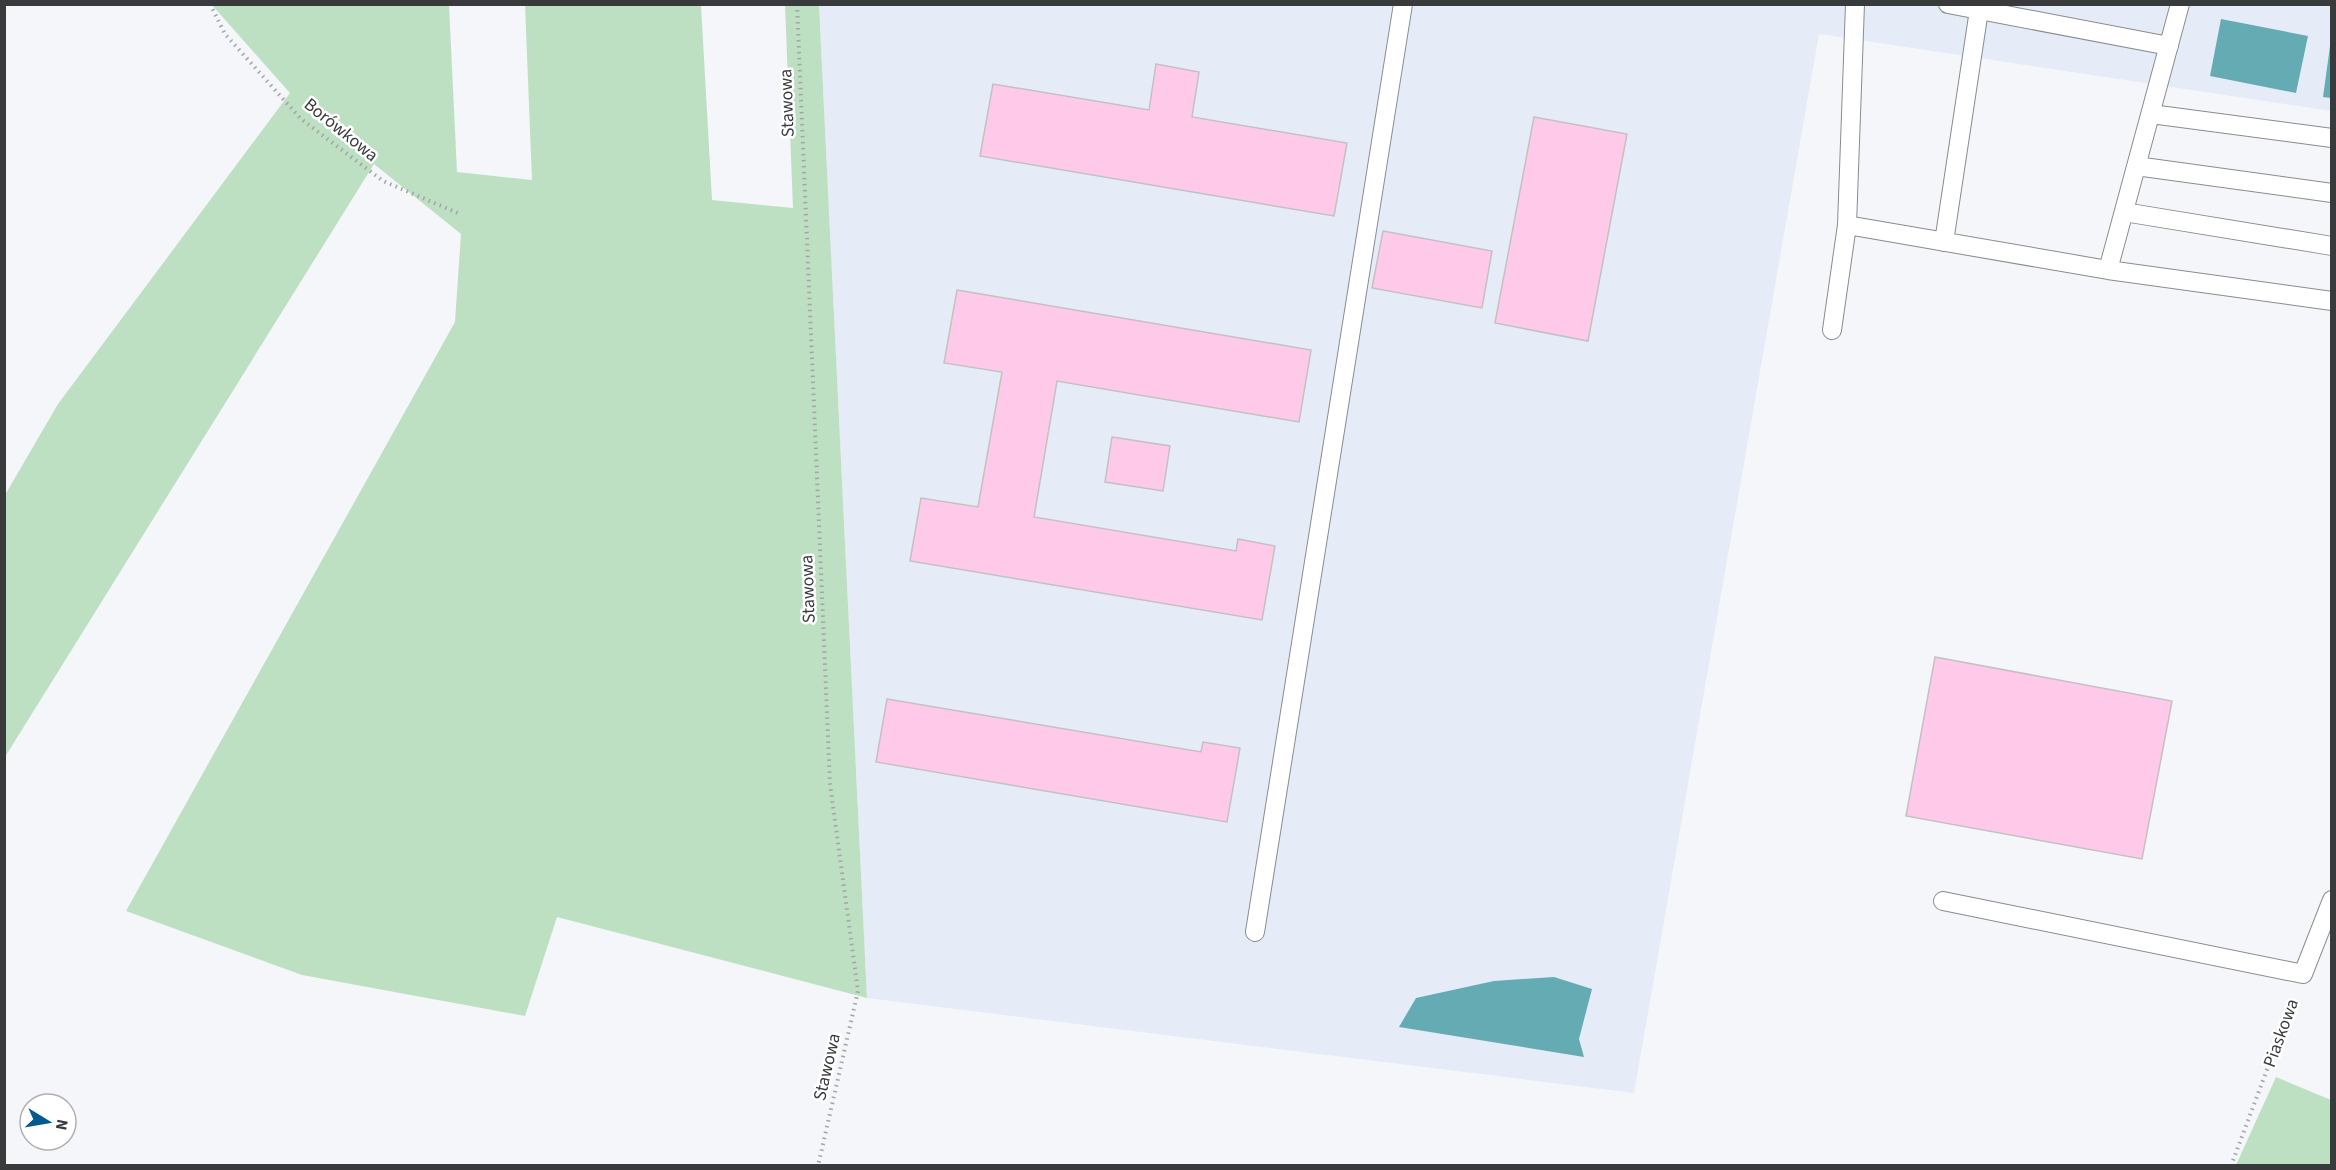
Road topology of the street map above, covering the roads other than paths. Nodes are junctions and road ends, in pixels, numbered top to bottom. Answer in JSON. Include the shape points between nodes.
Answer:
{"nodes":[{"id":1,"x":1403,"y":4,"type":"edge"},
{"id":2,"x":1855,"y":4,"type":"edge"},
{"id":3,"x":1948,"y":4,"type":"edge"},
{"id":4,"x":2181,"y":4,"type":"edge"},
{"id":5,"x":1979,"y":10,"type":"junction"},
{"id":6,"x":2169,"y":46,"type":"junction"},
{"id":7,"x":2151,"y":114,"type":"junction"},
{"id":8,"x":2331,"y":138,"type":"edge"},
{"id":9,"x":2136,"y":166,"type":"junction"},
{"id":10,"x":2331,"y":193,"type":"edge"},
{"id":11,"x":2124,"y":212,"type":"junction"},
{"id":12,"x":1847,"y":225,"type":"junction"},
{"id":13,"x":1944,"y":242,"type":"junction"},
{"id":14,"x":2331,"y":246,"type":"edge"},
{"id":15,"x":2108,"y":270,"type":"junction"},
{"id":16,"x":2331,"y":301,"type":"edge"},
{"id":17,"x":1832,"y":330,"type":"dead end"},
{"id":18,"x":2331,"y":900,"type":"edge"},
{"id":19,"x":1943,"y":901,"type":"dead end"},
{"id":20,"x":1255,"y":932,"type":"dead end"}],
"edges":[{"from":1,"to":20,"type":"lane"},
{"from":2,"to":12,"type":"lane"},
{"from":3,"to":5,"type":"lane"},
{"from":4,"to":6,"type":"lane"},
{"from":5,"to":6,"type":"lane"},
{"from":5,"to":13,"type":"lane"},
{"from":6,"to":7,"type":"lane"},
{"from":7,"to":8,"type":"lane"},
{"from":7,"to":9,"type":"lane"},
{"from":9,"to":10,"type":"lane"},
{"from":9,"to":11,"type":"lane"},
{"from":11,"to":14,"type":"lane"},
{"from":11,"to":15,"type":"lane"},
{"from":12,"to":13,"type":"lane"},
{"from":12,"to":17,"type":"lane"},
{"from":13,"to":15,"type":"lane"},
{"from":15,"to":16,"type":"lane"},
{"from":18,"to":19,"type":"lane","via":[[2303,974]]}]}
